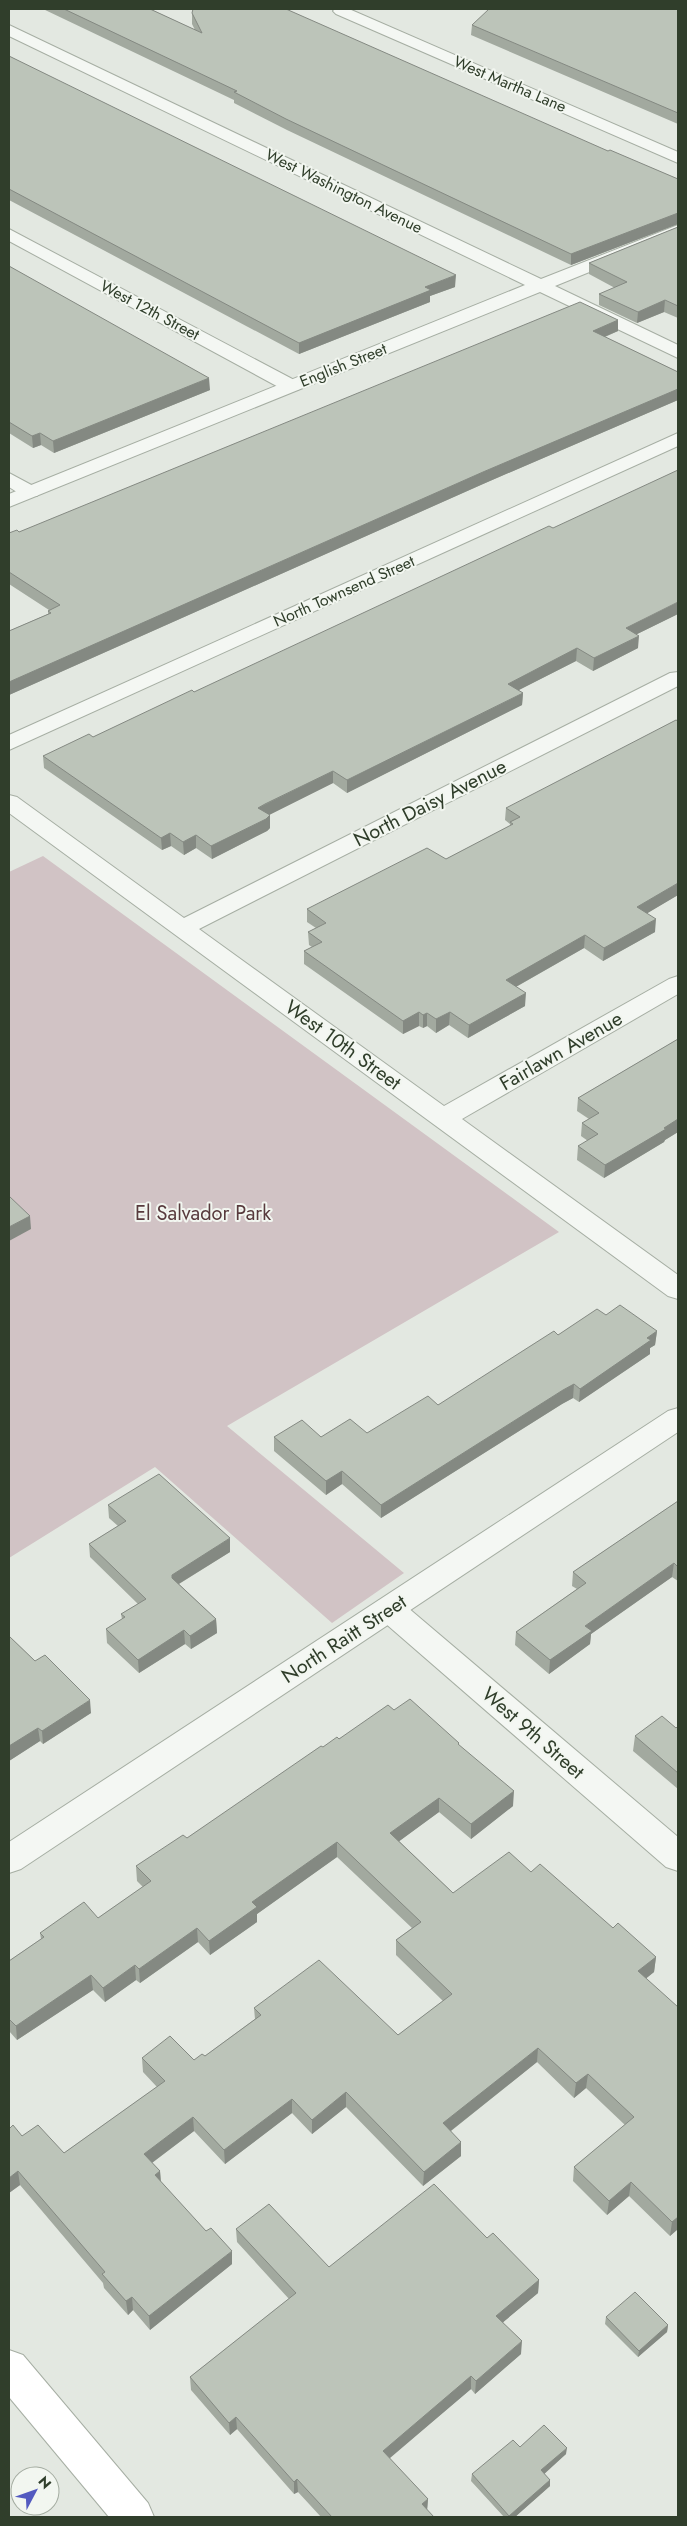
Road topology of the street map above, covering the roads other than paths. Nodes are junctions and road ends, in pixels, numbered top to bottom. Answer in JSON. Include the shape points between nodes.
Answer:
{"nodes":[{"id":1,"x":341,"y":11,"type":"dead end"},
{"id":2,"x":9,"y":30,"type":"edge"},
{"id":3,"x":678,"y":158,"type":"edge"},
{"id":4,"x":678,"y":230,"type":"edge"},
{"id":5,"x":9,"y":234,"type":"edge"},
{"id":6,"x":539,"y":285,"type":"junction"},
{"id":7,"x":678,"y":352,"type":"edge"},
{"id":8,"x":291,"y":386,"type":"junction"},
{"id":9,"x":678,"y":439,"type":"edge"},
{"id":10,"x":9,"y":480,"type":"edge"},
{"id":11,"x":30,"y":492,"type":"junction"},
{"id":12,"x":9,"y":501,"type":"edge"},
{"id":13,"x":678,"y":678,"type":"edge"},
{"id":14,"x":9,"y":743,"type":"edge"},
{"id":15,"x":9,"y":802,"type":"edge"},
{"id":16,"x":182,"y":928,"type":"junction"},
{"id":17,"x":678,"y":984,"type":"edge"},
{"id":18,"x":443,"y":1118,"type":"junction"},
{"id":19,"x":678,"y":1288,"type":"edge"},
{"id":20,"x":678,"y":1418,"type":"edge"},
{"id":21,"x":388,"y":1609,"type":"junction"},
{"id":22,"x":678,"y":1857,"type":"edge"},
{"id":23,"x":9,"y":1859,"type":"edge"},
{"id":24,"x":9,"y":2368,"type":"edge"},
{"id":25,"x":134,"y":2517,"type":"edge"}],
"edges":[{"from":1,"to":3,"type":"street","name":"West Martha Lane"},
{"from":2,"to":6,"type":"street","name":"West Washington Avenue"},
{"from":4,"to":6,"type":"street","name":"English Street"},
{"from":5,"to":8,"type":"street","name":"West 12th Street"},
{"from":6,"to":7,"type":"street","name":"West Washington Avenue"},
{"from":6,"to":8,"type":"street","name":"English Street"},
{"from":8,"to":11,"type":"street","name":"English Street"},
{"from":9,"to":14,"type":"street","name":"North Townsend Street"},
{"from":10,"to":11,"type":"street"},
{"from":11,"to":12,"type":"street","name":"English Street"},
{"from":13,"to":16,"type":"street","name":"North Daisy Avenue"},
{"from":15,"to":16,"type":"street","name":"West 10th Street"},
{"from":16,"to":18,"type":"street","name":"West 10th Street"},
{"from":17,"to":18,"type":"street","name":"Fairlawn Avenue"},
{"from":18,"to":19,"type":"street","name":"West 10th Street"},
{"from":20,"to":21,"type":"street","name":"North Raitt Street"},
{"from":21,"to":22,"type":"street","name":"West 9th Street"},
{"from":21,"to":23,"type":"street","name":"North Raitt Street"},
{"from":24,"to":25,"type":"main road"}]}
